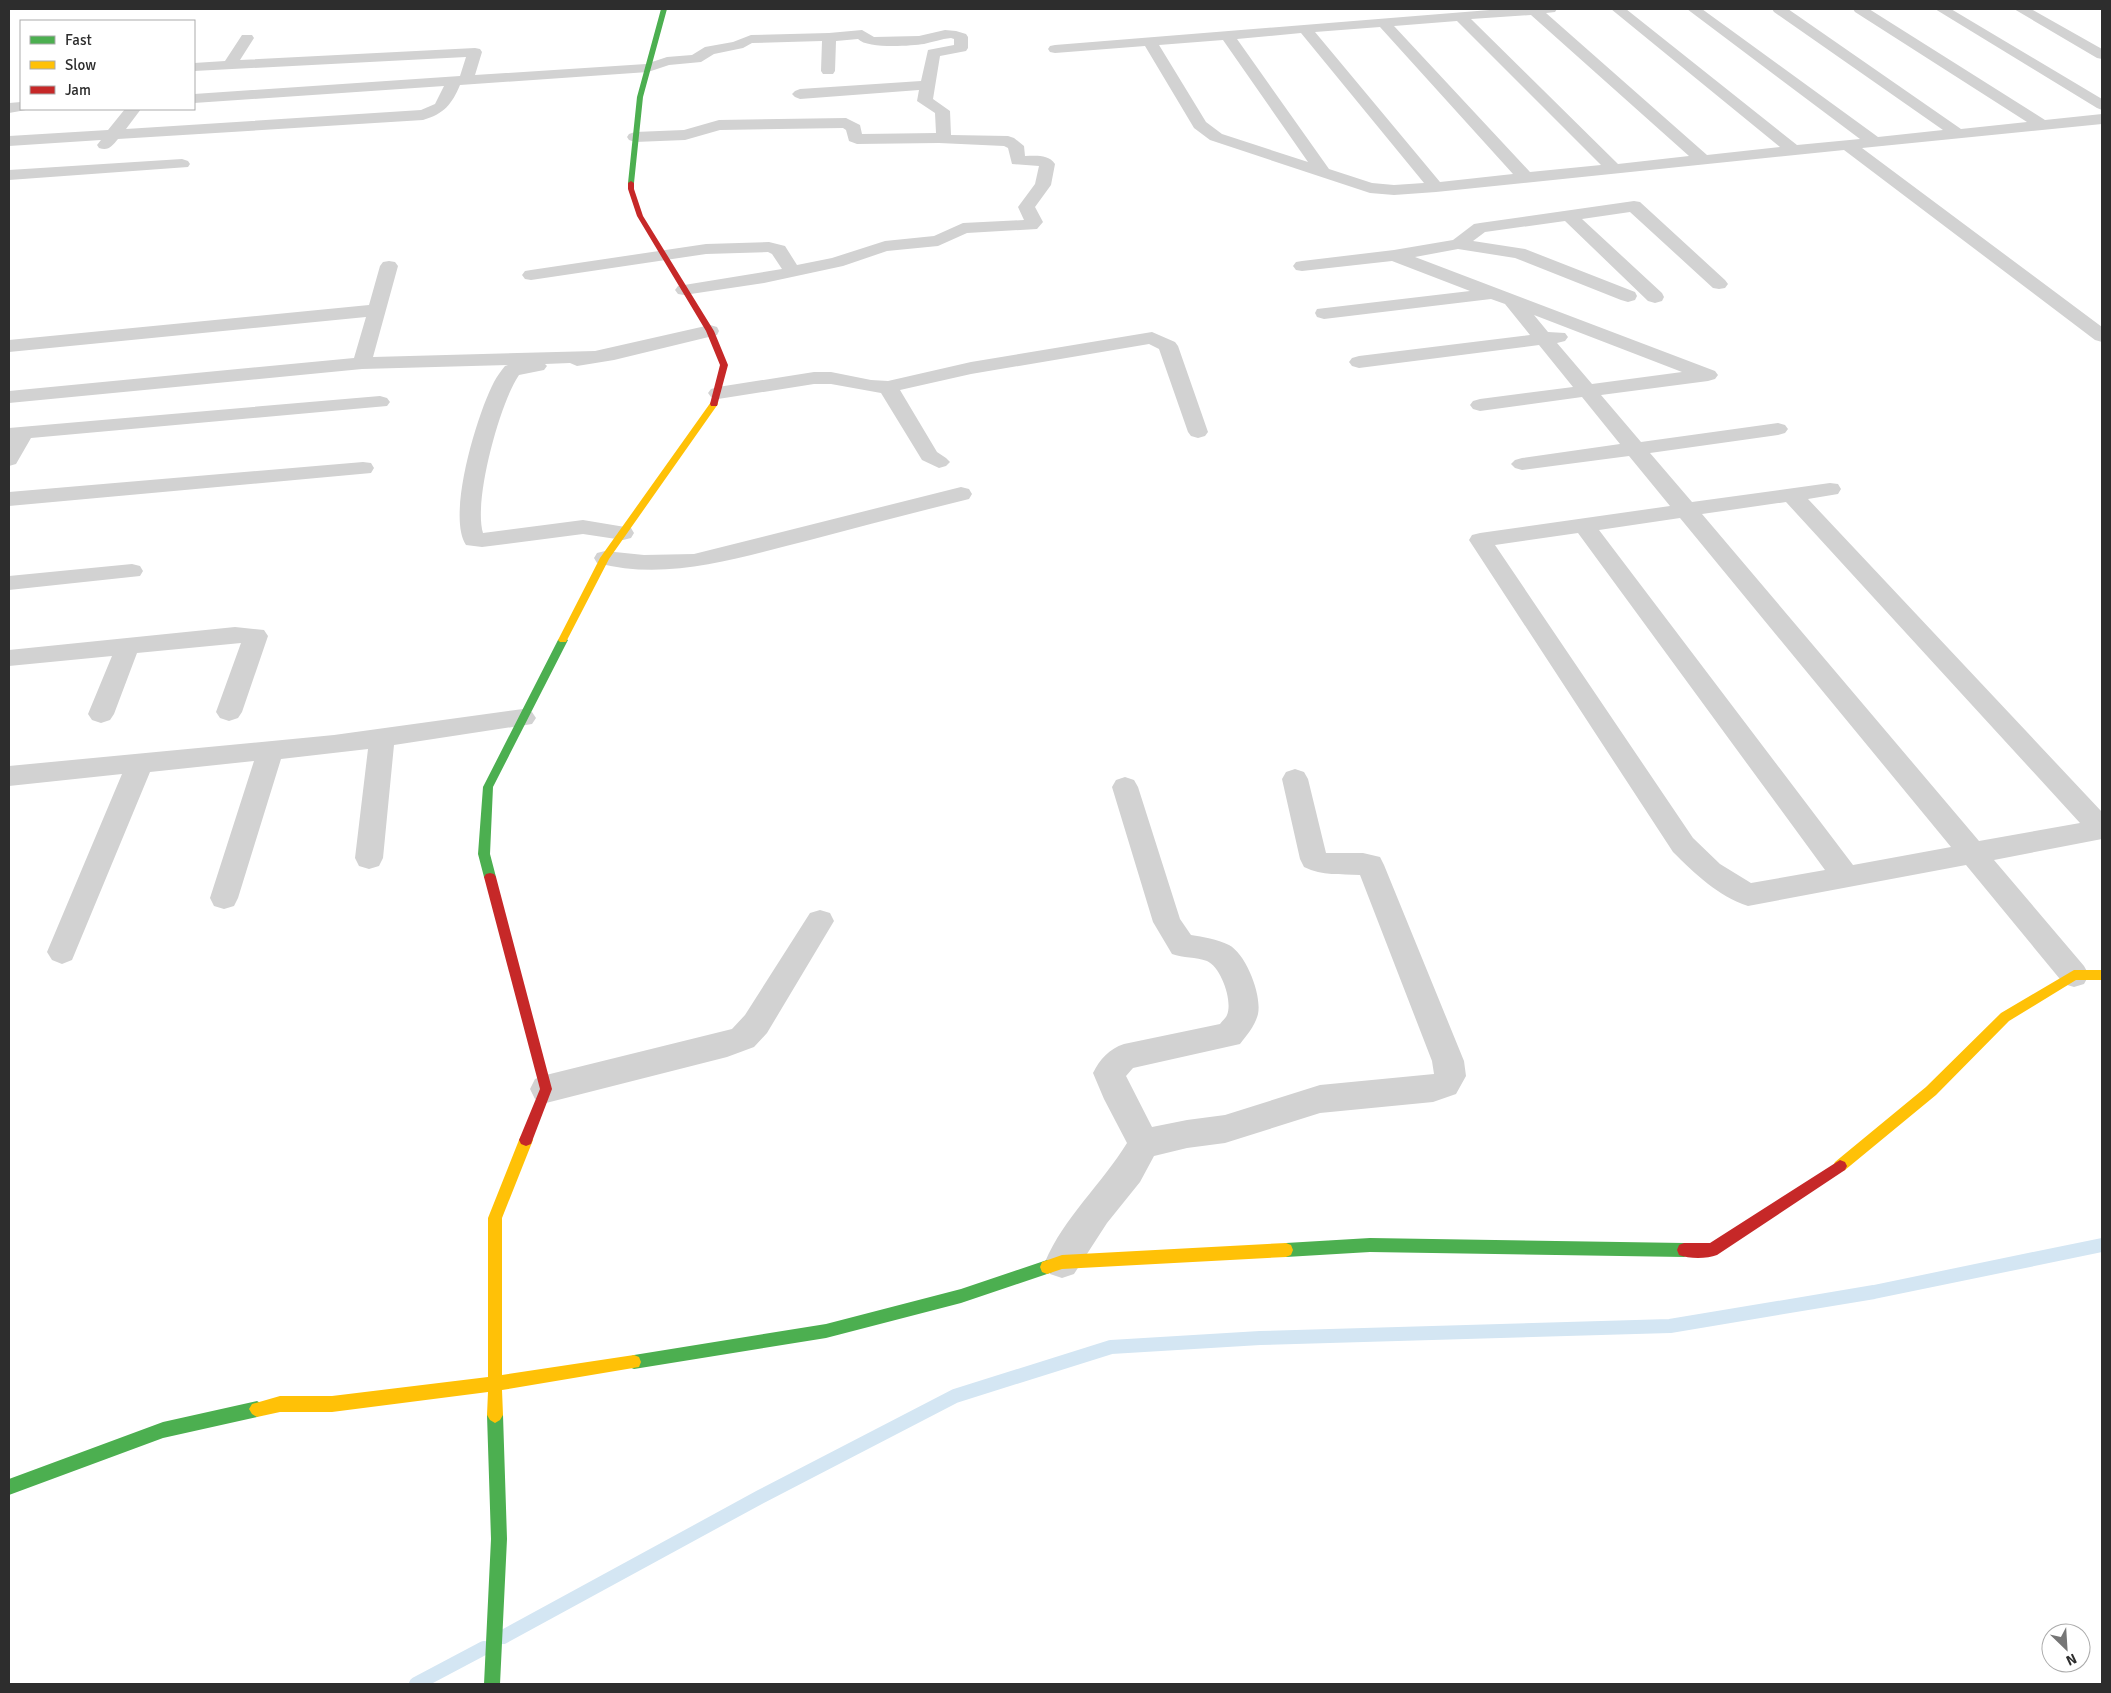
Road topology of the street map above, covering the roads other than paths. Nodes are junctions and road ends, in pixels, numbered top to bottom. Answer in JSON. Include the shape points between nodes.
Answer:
{"nodes":[{"id":1,"x":664,"y":9,"type":"edge"},
{"id":2,"x":1550,"y":9,"type":"edge"},
{"id":3,"x":1618,"y":9,"type":"edge"},
{"id":4,"x":1694,"y":9,"type":"edge"},
{"id":5,"x":1779,"y":9,"type":"edge"},
{"id":6,"x":1860,"y":9,"type":"edge"},
{"id":7,"x":1942,"y":9,"type":"edge"},
{"id":8,"x":2021,"y":9,"type":"edge"},
{"id":9,"x":2039,"y":9,"type":"edge"},
{"id":10,"x":1534,"y":10,"type":"edge"},
{"id":11,"x":1460,"y":16,"type":"junction"},
{"id":12,"x":1383,"y":22,"type":"junction"},
{"id":13,"x":1305,"y":29,"type":"junction"},
{"id":14,"x":1227,"y":35,"type":"junction"},
{"id":15,"x":479,"y":37,"type":"dead end"},
{"id":16,"x":829,"y":37,"type":"junction"},
{"id":17,"x":247,"y":38,"type":"dead end"},
{"id":18,"x":1150,"y":42,"type":"junction"},
{"id":19,"x":2102,"y":45,"type":"edge"},
{"id":20,"x":1055,"y":49,"type":"dead end"},
{"id":21,"x":475,"y":52,"type":"junction"},
{"id":22,"x":2102,"y":55,"type":"edge"},
{"id":23,"x":230,"y":65,"type":"junction"},
{"id":24,"x":195,"y":67,"type":"edge"},
{"id":25,"x":648,"y":68,"type":"junction"},
{"id":26,"x":828,"y":71,"type":"dead end"},
{"id":27,"x":460,"y":81,"type":"junction"},
{"id":28,"x":926,"y":85,"type":"junction"},
{"id":29,"x":800,"y":94,"type":"dead end"},
{"id":30,"x":195,"y":98,"type":"edge"},
{"id":31,"x":2102,"y":105,"type":"edge"},
{"id":32,"x":132,"y":110,"type":"edge"},
{"id":33,"x":2102,"y":119,"type":"edge"},
{"id":34,"x":2042,"y":125,"type":"junction"},
{"id":35,"x":1957,"y":134,"type":"junction"},
{"id":36,"x":113,"y":135,"type":"junction"},
{"id":37,"x":635,"y":137,"type":"junction"},
{"id":38,"x":942,"y":138,"type":"junction"},
{"id":39,"x":9,"y":141,"type":"edge"},
{"id":40,"x":1874,"y":141,"type":"junction"},
{"id":41,"x":1846,"y":144,"type":"junction"},
{"id":42,"x":1793,"y":150,"type":"junction"},
{"id":43,"x":1702,"y":159,"type":"junction"},
{"id":44,"x":182,"y":164,"type":"dead end"},
{"id":45,"x":1613,"y":168,"type":"junction"},
{"id":46,"x":86,"y":170,"type":"junction"},
{"id":47,"x":1323,"y":172,"type":"junction"},
{"id":48,"x":9,"y":175,"type":"edge"},
{"id":49,"x":1525,"y":177,"type":"junction"},
{"id":50,"x":1436,"y":186,"type":"junction"},
{"id":51,"x":1568,"y":215,"type":"junction"},
{"id":52,"x":1458,"y":244,"type":"junction"},
{"id":53,"x":1608,"y":253,"type":"junction"},
{"id":54,"x":664,"y":254,"type":"junction"},
{"id":55,"x":1394,"y":256,"type":"junction"},
{"id":56,"x":1591,"y":256,"type":"dead end"},
{"id":57,"x":1573,"y":258,"type":"dead end"},
{"id":58,"x":1546,"y":262,"type":"junction"},
{"id":59,"x":389,"y":266,"type":"dead end"},
{"id":60,"x":1302,"y":266,"type":"dead end"},
{"id":61,"x":792,"y":271,"type":"junction"},
{"id":62,"x":531,"y":275,"type":"dead end"},
{"id":63,"x":1719,"y":284,"type":"dead end"},
{"id":64,"x":684,"y":290,"type":"junction"},
{"id":65,"x":1628,"y":296,"type":"dead end"},
{"id":66,"x":1502,"y":297,"type":"junction"},
{"id":67,"x":1655,"y":297,"type":"dead end"},
{"id":68,"x":377,"y":310,"type":"junction"},
{"id":69,"x":1324,"y":312,"type":"dead end"},
{"id":70,"x":710,"y":331,"type":"junction"},
{"id":71,"x":1597,"y":333,"type":"junction"},
{"id":72,"x":2102,"y":336,"type":"edge"},
{"id":73,"x":1544,"y":339,"type":"junction"},
{"id":74,"x":9,"y":346,"type":"edge"},
{"id":75,"x":595,"y":357,"type":"junction"},
{"id":76,"x":1359,"y":362,"type":"dead end"},
{"id":77,"x":362,"y":364,"type":"junction"},
{"id":78,"x":888,"y":387,"type":"junction"},
{"id":79,"x":1587,"y":391,"type":"junction"},
{"id":80,"x":718,"y":393,"type":"junction"},
{"id":81,"x":9,"y":397,"type":"edge"},
{"id":82,"x":380,"y":402,"type":"dead end"},
{"id":83,"x":1480,"y":405,"type":"dead end"},
{"id":84,"x":1778,"y":429,"type":"dead end"},
{"id":85,"x":1198,"y":432,"type":"dead end"},
{"id":86,"x":16,"y":434,"type":"edge"},
{"id":87,"x":1635,"y":449,"type":"junction"},
{"id":88,"x":9,"y":460,"type":"edge"},
{"id":89,"x":939,"y":462,"type":"dead end"},
{"id":90,"x":1522,"y":464,"type":"dead end"},
{"id":91,"x":364,"y":468,"type":"dead end"},
{"id":92,"x":1830,"y":489,"type":"dead end"},
{"id":93,"x":961,"y":494,"type":"dead end"},
{"id":94,"x":1792,"y":495,"type":"junction"},
{"id":95,"x":9,"y":499,"type":"edge"},
{"id":96,"x":1686,"y":510,"type":"junction"},
{"id":97,"x":1584,"y":525,"type":"junction"},
{"id":98,"x":623,"y":533,"type":"junction"},
{"id":99,"x":605,"y":558,"type":"junction"},
{"id":100,"x":132,"y":571,"type":"dead end"},
{"id":101,"x":9,"y":583,"type":"edge"},
{"id":102,"x":128,"y":646,"type":"junction"},
{"id":103,"x":9,"y":658,"type":"edge"},
{"id":104,"x":229,"y":712,"type":"dead end"},
{"id":105,"x":101,"y":714,"type":"dead end"},
{"id":106,"x":523,"y":718,"type":"junction"},
{"id":107,"x":382,"y":738,"type":"junction"},
{"id":108,"x":271,"y":750,"type":"junction"},
{"id":109,"x":140,"y":763,"type":"junction"},
{"id":110,"x":9,"y":776,"type":"edge"},
{"id":111,"x":1295,"y":779,"type":"dead end"},
{"id":112,"x":1125,"y":787,"type":"dead end"},
{"id":113,"x":1973,"y":854,"type":"junction"},
{"id":114,"x":369,"y":858,"type":"dead end"},
{"id":115,"x":1847,"y":878,"type":"junction"},
{"id":116,"x":224,"y":898,"type":"dead end"},
{"id":117,"x":820,"y":921,"type":"dead end"},
{"id":118,"x":62,"y":952,"type":"dead end"},
{"id":119,"x":2074,"y":975,"type":"junction"},
{"id":120,"x":2102,"y":975,"type":"edge"},
{"id":121,"x":546,"y":1089,"type":"junction"},
{"id":122,"x":1144,"y":1144,"type":"junction"},
{"id":123,"x":1062,"y":1262,"type":"junction"},
{"id":124,"x":494,"y":1384,"type":"junction"},
{"id":125,"x":9,"y":1487,"type":"edge"},
{"id":126,"x":492,"y":1684,"type":"edge"}],
"edges":[{"from":1,"to":25,"type":"street"},
{"from":2,"to":10,"type":"street"},
{"from":3,"to":42,"type":"street"},
{"from":4,"to":40,"type":"street"},
{"from":5,"to":35,"type":"street"},
{"from":6,"to":34,"type":"street"},
{"from":7,"to":31,"type":"street"},
{"from":8,"to":22,"type":"street"},
{"from":9,"to":19,"type":"street"},
{"from":10,"to":11,"type":"street"},
{"from":10,"to":43,"type":"street"},
{"from":11,"to":12,"type":"street"},
{"from":11,"to":45,"type":"street"},
{"from":12,"to":13,"type":"street"},
{"from":12,"to":49,"type":"street"},
{"from":13,"to":14,"type":"street"},
{"from":13,"to":50,"type":"street"},
{"from":14,"to":18,"type":"street"},
{"from":14,"to":47,"type":"street"},
{"from":15,"to":21,"type":"street"},
{"from":16,"to":25,"type":"street","via":[[751,39],[710,50],[696,59],[667,61]]},
{"from":16,"to":26,"type":"street"},
{"from":16,"to":28,"type":"street","via":[[862,34],[867,40],[874,41],[960,35],[961,48],[933,53]]},
{"from":17,"to":23,"type":"street"},
{"from":18,"to":20,"type":"street"},
{"from":18,"to":47,"type":"street","via":[[1190,112],[1208,132]]},
{"from":21,"to":23,"type":"street"},
{"from":21,"to":27,"type":"street"},
{"from":23,"to":24,"type":"street"},
{"from":25,"to":27,"type":"street"},
{"from":25,"to":37,"type":"street"},
{"from":27,"to":30,"type":"street"},
{"from":27,"to":36,"type":"street","via":[[443,106],[423,115]]},
{"from":28,"to":29,"type":"street"},
{"from":28,"to":38,"type":"street","via":[[924,101],[942,111]]},
{"from":32,"to":36,"type":"street"},
{"from":33,"to":34,"type":"street"},
{"from":34,"to":35,"type":"street"},
{"from":35,"to":40,"type":"street"},
{"from":36,"to":39,"type":"street"},
{"from":36,"to":46,"type":"street"},
{"from":37,"to":38,"type":"street","via":[[685,135],[719,125],[846,123],[854,128],[857,139]]},
{"from":37,"to":54,"type":"street","via":[[630,176],[633,200]]},
{"from":38,"to":61,"type":"street","via":[[1008,141],[1016,146],[1018,161],[1047,164],[1043,185],[1026,207],[1033,224],[1007,228],[963,228],[938,242],[886,246],[837,262]]},
{"from":40,"to":41,"type":"street"},
{"from":41,"to":42,"type":"street"},
{"from":41,"to":72,"type":"street"},
{"from":42,"to":43,"type":"street"},
{"from":43,"to":45,"type":"street"},
{"from":44,"to":46,"type":"street"},
{"from":45,"to":49,"type":"street"},
{"from":46,"to":48,"type":"street"},
{"from":47,"to":50,"type":"street","via":[[1381,189]]},
{"from":49,"to":50,"type":"street"},
{"from":51,"to":52,"type":"street","via":[[1480,228]]},
{"from":51,"to":53,"type":"street"},
{"from":51,"to":63,"type":"street","via":[[1634,206]]},
{"from":52,"to":55,"type":"street"},
{"from":52,"to":58,"type":"street","via":[[1519,253]]},
{"from":53,"to":56,"type":"street"},
{"from":53,"to":67,"type":"street"},
{"from":54,"to":61,"type":"street","via":[[706,249],[775,248]]},
{"from":54,"to":62,"type":"street"},
{"from":54,"to":64,"type":"street"},
{"from":55,"to":60,"type":"street"},
{"from":55,"to":66,"type":"street"},
{"from":57,"to":58,"type":"street"},
{"from":58,"to":65,"type":"street"},
{"from":59,"to":68,"type":"street"},
{"from":61,"to":64,"type":"street"},
{"from":64,"to":70,"type":"street"},
{"from":66,"to":69,"type":"street"},
{"from":66,"to":71,"type":"street"},
{"from":66,"to":73,"type":"street"},
{"from":68,"to":74,"type":"street"},
{"from":68,"to":77,"type":"street"},
{"from":70,"to":75,"type":"street"},
{"from":70,"to":80,"type":"street","via":[[724,365]]},
{"from":71,"to":73,"type":"street"},
{"from":71,"to":79,"type":"street","via":[[1708,375]]},
{"from":73,"to":76,"type":"street"},
{"from":73,"to":79,"type":"street"},
{"from":75,"to":77,"type":"street"},
{"from":75,"to":98,"type":"street","via":[[523,367],[509,373],[475,471],[470,535],[474,540],[482,540],[583,527]]},
{"from":77,"to":81,"type":"street"},
{"from":78,"to":80,"type":"street","via":[[814,378]]},
{"from":78,"to":85,"type":"street","via":[[971,368],[1152,338],[1168,346]]},
{"from":78,"to":89,"type":"street","via":[[929,456]]},
{"from":79,"to":83,"type":"street"},
{"from":79,"to":87,"type":"street"},
{"from":80,"to":98,"type":"street","via":[[704,419]]},
{"from":82,"to":86,"type":"street"},
{"from":84,"to":87,"type":"street"},
{"from":86,"to":88,"type":"street"},
{"from":87,"to":90,"type":"street"},
{"from":87,"to":96,"type":"street"},
{"from":91,"to":95,"type":"street"},
{"from":92,"to":94,"type":"street"},
{"from":93,"to":99,"type":"street","via":[[694,561],[644,562]]},
{"from":94,"to":96,"type":"street"},
{"from":94,"to":113,"type":"street","via":[[2102,829]]},
{"from":96,"to":97,"type":"street"},
{"from":96,"to":113,"type":"street"},
{"from":97,"to":115,"type":"street"},
{"from":97,"to":115,"type":"street","via":[[1480,540],[1683,846],[1710,872],[1748,896]]},
{"from":98,"to":99,"type":"street"},
{"from":99,"to":106,"type":"street"},
{"from":100,"to":101,"type":"street"},
{"from":102,"to":103,"type":"street"},
{"from":102,"to":104,"type":"street","via":[[235,634],[256,636]]},
{"from":102,"to":105,"type":"street"},
{"from":106,"to":107,"type":"street"},
{"from":106,"to":121,"type":"street","via":[[488,787],[484,854]]},
{"from":107,"to":108,"type":"street"},
{"from":107,"to":114,"type":"street"},
{"from":108,"to":109,"type":"street"},
{"from":108,"to":116,"type":"street"},
{"from":109,"to":110,"type":"street"},
{"from":109,"to":118,"type":"street"},
{"from":111,"to":122,"type":"street","via":[[1314,860],[1321,864],[1358,862],[1370,865],[1448,1062],[1450,1076],[1445,1084],[1433,1088],[1320,1099],[1225,1129]]},
{"from":112,"to":122,"type":"street","via":[[1167,922],[1182,946],[1222,956],[1234,973],[1244,997],[1242,1016],[1229,1035],[1124,1056],[1109,1073]]},
{"from":113,"to":115,"type":"street"},
{"from":113,"to":119,"type":"street"},
{"from":117,"to":121,"type":"street","via":[[756,1024],[743,1038]]},
{"from":119,"to":120,"type":"street"},
{"from":119,"to":123,"type":"street","via":[[2005,1017],[1931,1091],[1841,1165],[1712,1250],[1370,1245]]},
{"from":121,"to":124,"type":"street","via":[[495,1218]]},
{"from":122,"to":123,"type":"street"},
{"from":123,"to":124,"type":"street","via":[[961,1296],[826,1331]]},
{"from":124,"to":125,"type":"street","via":[[332,1404],[280,1404],[163,1430]]},
{"from":124,"to":126,"type":"street","via":[[500,1539]]}]}
